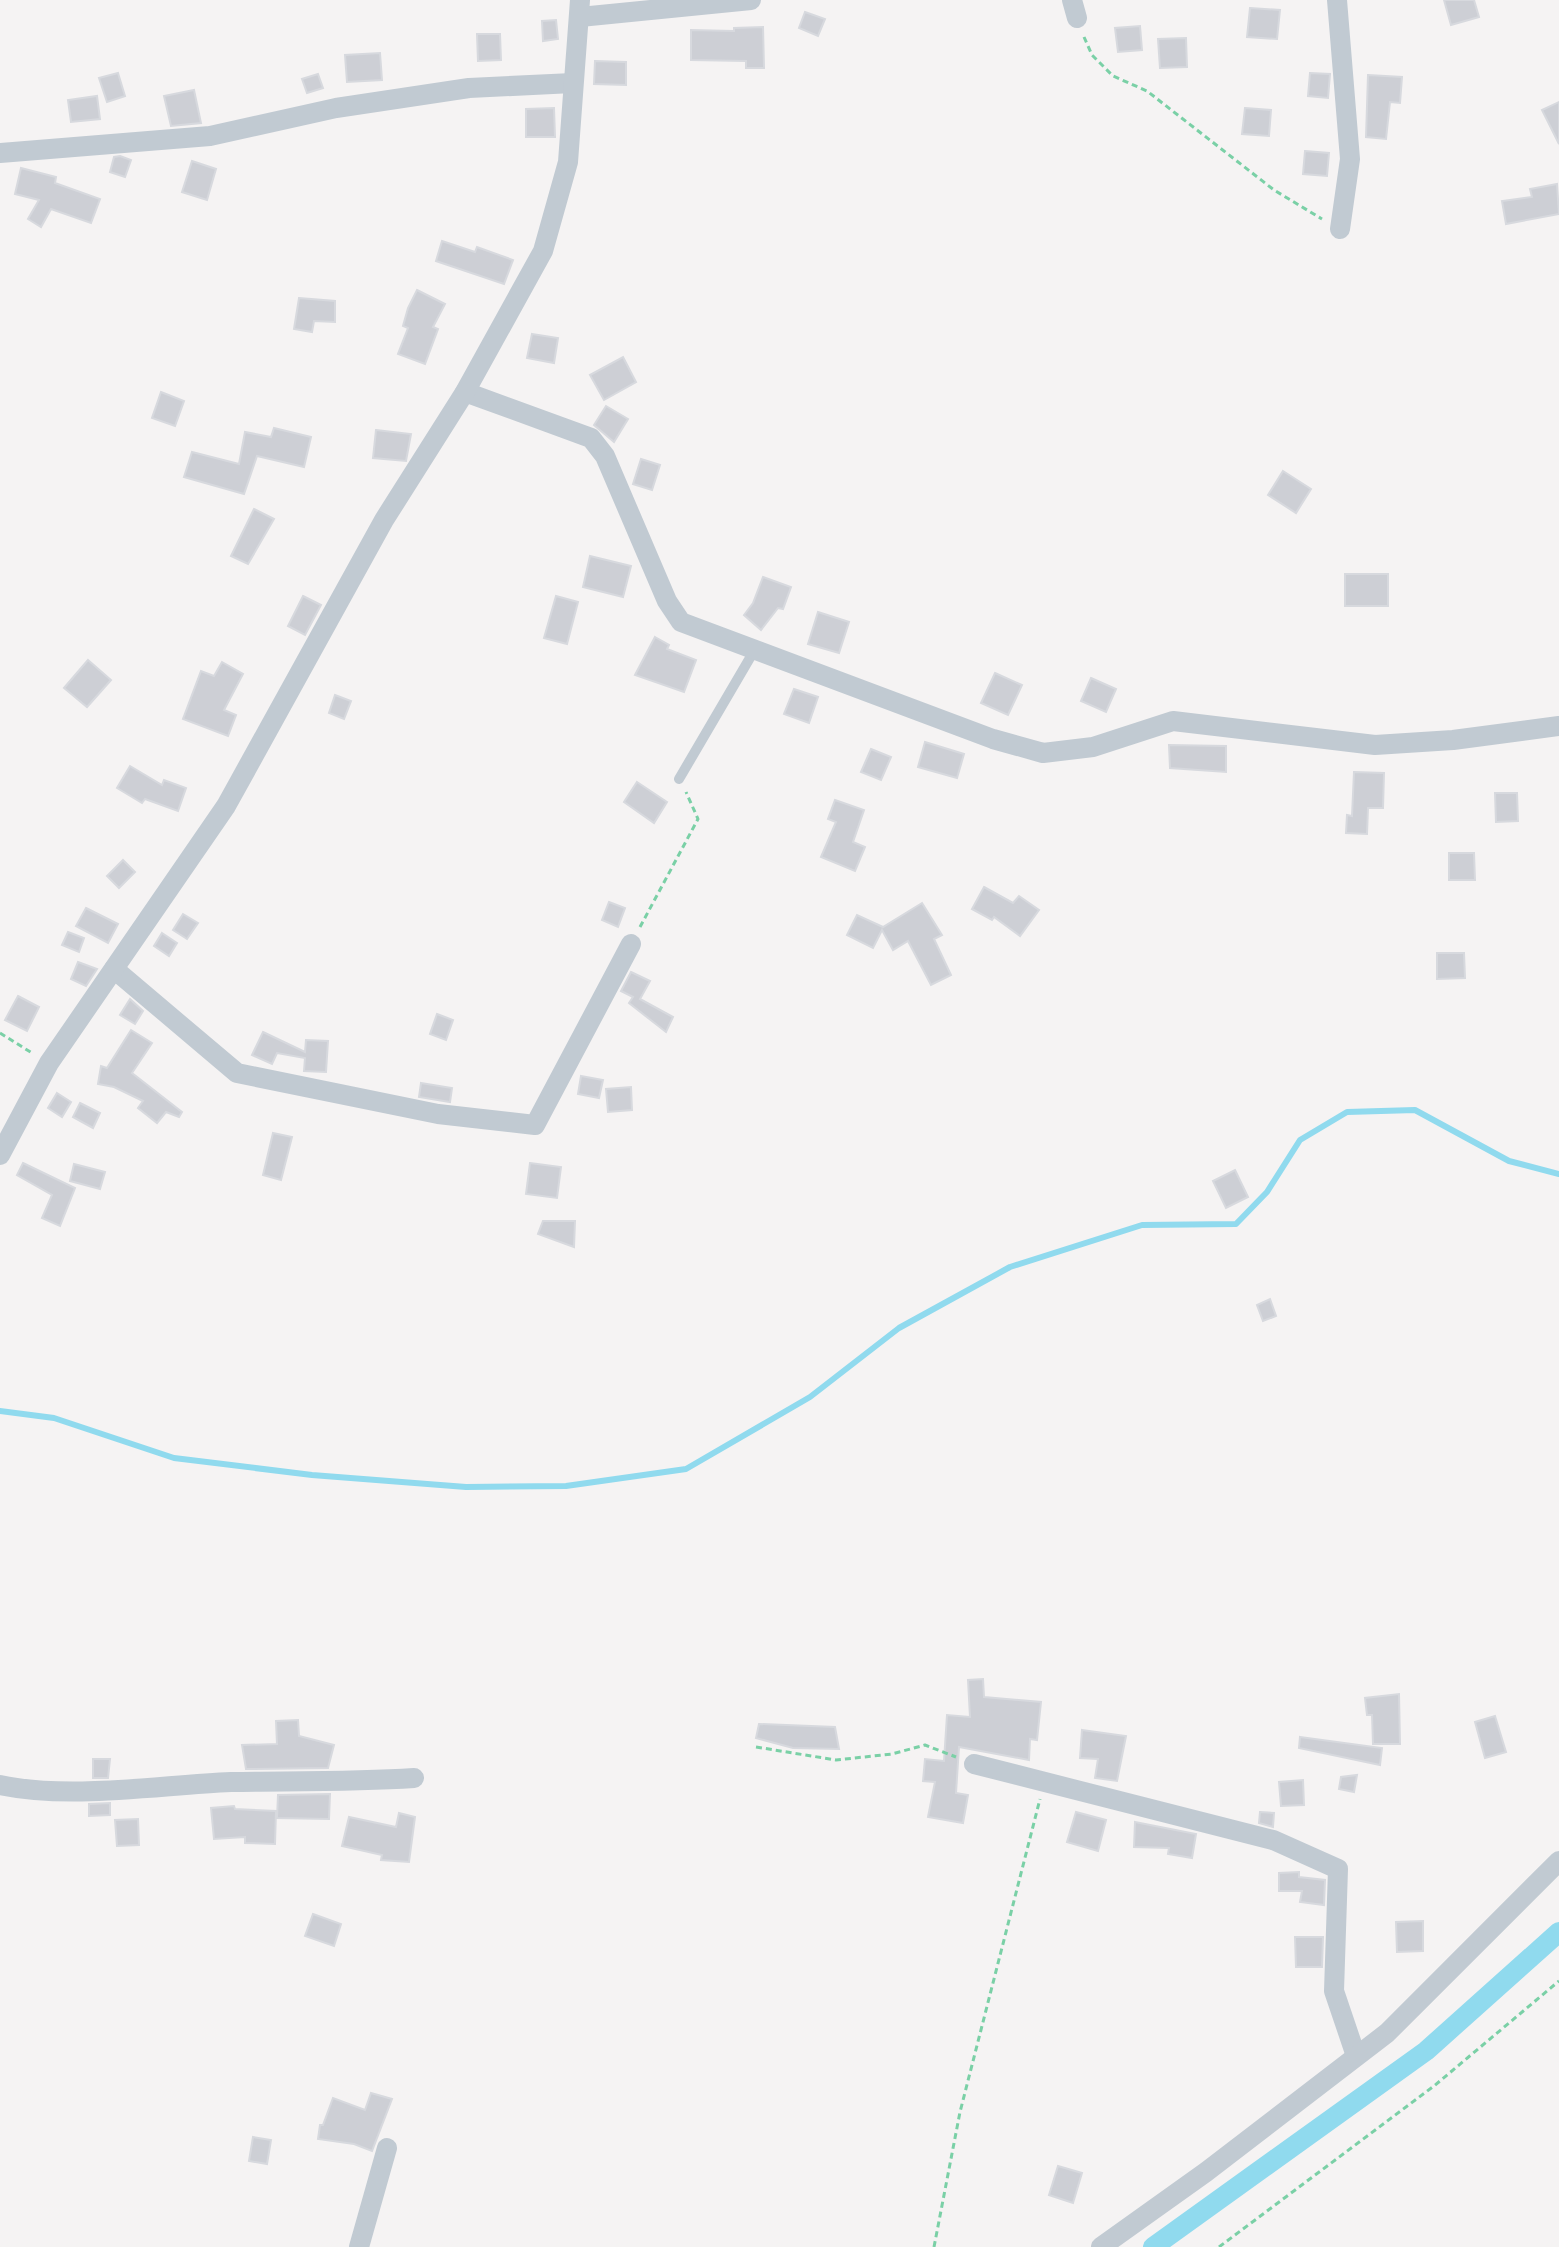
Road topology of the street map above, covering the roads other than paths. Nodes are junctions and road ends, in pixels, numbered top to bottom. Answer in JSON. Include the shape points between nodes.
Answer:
{"nodes":[{"id":1,"x":751,"y":0,"type":"edge"},
{"id":2,"x":1337,"y":0,"type":"edge"},
{"id":3,"x":580,"y":8,"type":"edge"},
{"id":4,"x":573,"y":83,"type":"junction"},
{"id":5,"x":0,"y":153,"type":"edge"},
{"id":6,"x":1340,"y":229,"type":"road end"},
{"id":7,"x":465,"y":392,"type":"junction"},
{"id":8,"x":754,"y":651,"type":"junction"},
{"id":9,"x":1559,"y":726,"type":"edge"},
{"id":10,"x":679,"y":779,"type":"road end"},
{"id":11,"x":631,"y":944,"type":"road end"},
{"id":12,"x":114,"y":969,"type":"junction"},
{"id":13,"x":0,"y":1155,"type":"edge"},
{"id":14,"x":974,"y":1764,"type":"road end"},
{"id":15,"x":414,"y":1778,"type":"dead end"},
{"id":16,"x":0,"y":1785,"type":"edge"},
{"id":17,"x":1559,"y":1861,"type":"edge"},
{"id":18,"x":1356,"y":2056,"type":"junction"},
{"id":19,"x":387,"y":2148,"type":"dead end"},
{"id":20,"x":359,"y":2247,"type":"edge"},
{"id":21,"x":1101,"y":2247,"type":"edge"}],
"edges":[{"from":1,"to":3,"type":"street"},
{"from":2,"to":6,"type":"street","via":[[1350,159]]},
{"from":3,"to":4,"type":"street"},
{"from":4,"to":5,"type":"street","via":[[469,88],[336,108],[210,136]]},
{"from":4,"to":7,"type":"street","via":[[568,162],[543,251]]},
{"from":7,"to":8,"type":"street","via":[[591,438],[605,456],[681,622]]},
{"from":7,"to":12,"type":"street","via":[[384,520],[226,806]]},
{"from":8,"to":9,"type":"street","via":[[1043,753],[1093,747],[1173,721],[1375,745]]},
{"from":8,"to":10,"type":"lane"},
{"from":11,"to":12,"type":"street","via":[[535,1125],[438,1114],[237,1073]]},
{"from":12,"to":13,"type":"street","via":[[49,1063]]},
{"from":14,"to":18,"type":"street","via":[[1273,1840],[1338,1869],[1334,1991]]},
{"from":15,"to":16,"type":"street","via":[[115,1790]]},
{"from":17,"to":18,"type":"street","via":[[1387,2033]]},
{"from":18,"to":21,"type":"street"},
{"from":19,"to":20,"type":"street"}]}
